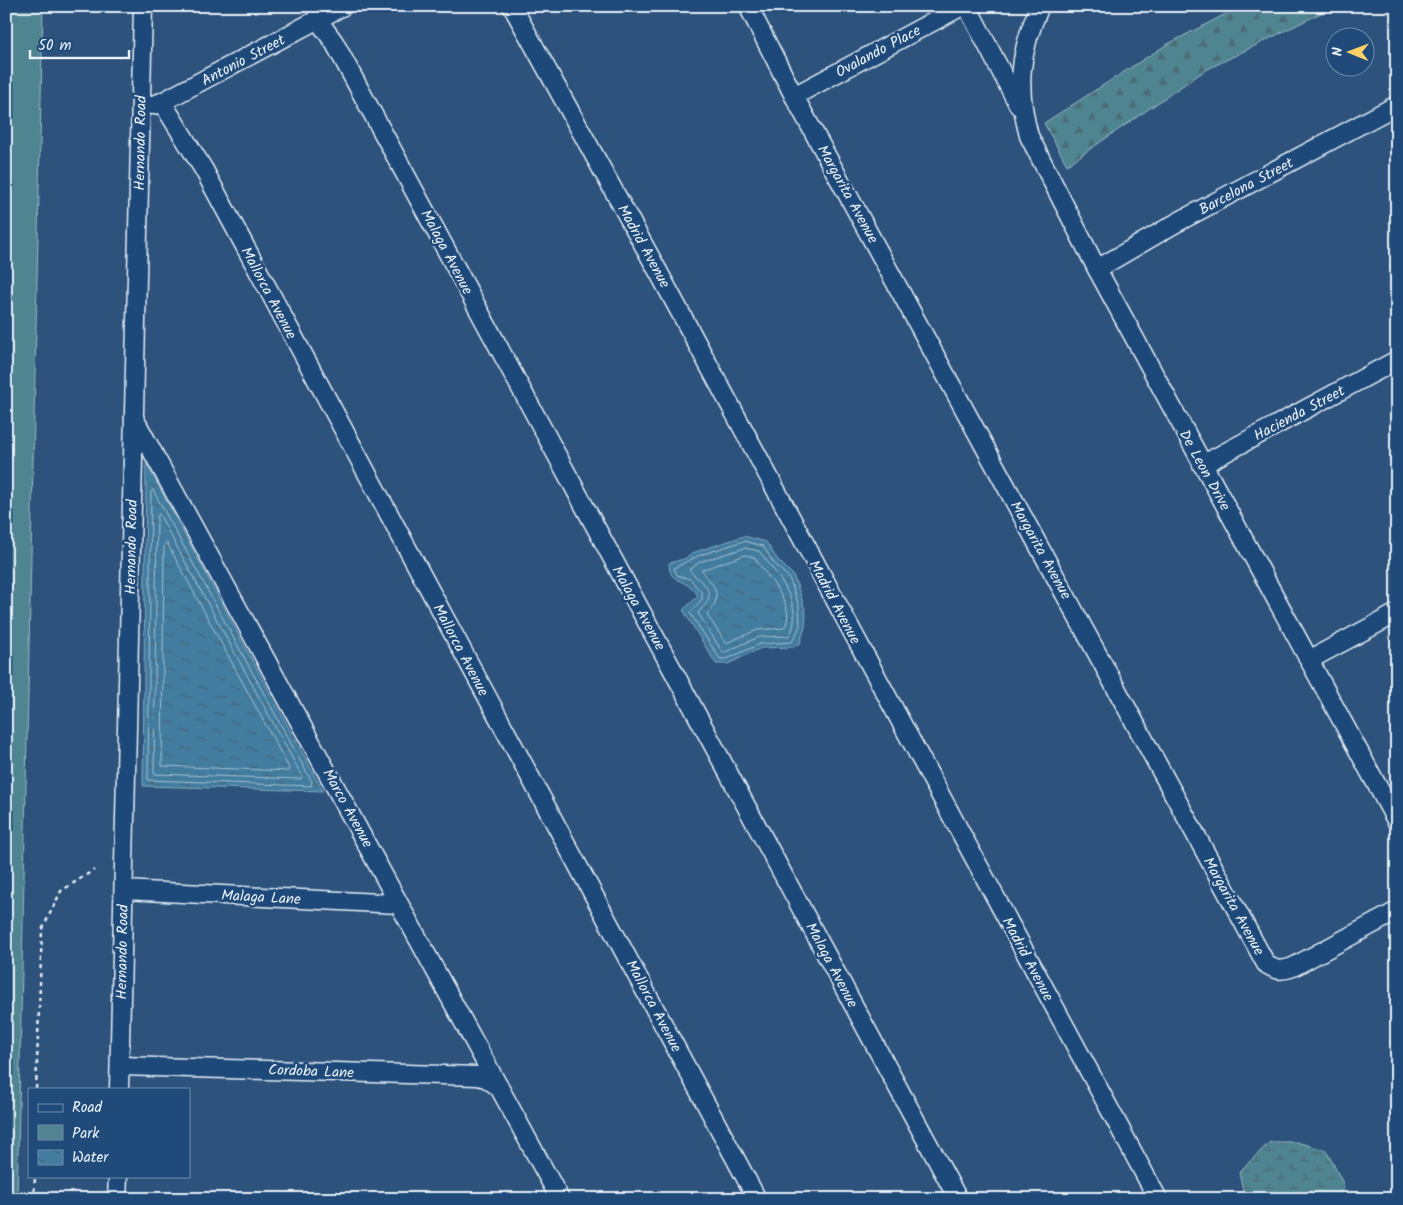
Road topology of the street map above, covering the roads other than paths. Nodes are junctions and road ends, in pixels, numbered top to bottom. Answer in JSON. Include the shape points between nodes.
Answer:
{"nodes":[{"id":1,"x":143,"y":6,"type":"edge"},
{"id":2,"x":344,"y":6,"type":"edge"},
{"id":3,"x":512,"y":6,"type":"edge"},
{"id":4,"x":748,"y":6,"type":"edge"},
{"id":5,"x":962,"y":6,"type":"edge"},
{"id":6,"x":967,"y":6,"type":"edge"},
{"id":7,"x":1040,"y":6,"type":"edge"},
{"id":8,"x":318,"y":13,"type":"edge"},
{"id":9,"x":794,"y":96,"type":"junction"},
{"id":10,"x":162,"y":102,"type":"junction"},
{"id":11,"x":1397,"y":105,"type":"edge"},
{"id":12,"x":141,"y":108,"type":"junction"},
{"id":13,"x":1023,"y":113,"type":"junction"},
{"id":14,"x":1097,"y":269,"type":"junction"},
{"id":15,"x":1397,"y":360,"type":"edge"},
{"id":16,"x":134,"y":418,"type":"junction"},
{"id":17,"x":1202,"y":465,"type":"junction"},
{"id":18,"x":1397,"y":613,"type":"edge"},
{"id":19,"x":1309,"y":660,"type":"junction"},
{"id":20,"x":1397,"y":822,"type":"edge"},
{"id":21,"x":124,"y":890,"type":"junction"},
{"id":22,"x":398,"y":904,"type":"junction"},
{"id":23,"x":1397,"y":911,"type":"edge"},
{"id":24,"x":120,"y":1066,"type":"junction"},
{"id":25,"x":499,"y":1087,"type":"junction"},
{"id":26,"x":120,"y":1088,"type":"edge"},
{"id":27,"x":118,"y":1178,"type":"edge"},
{"id":28,"x":117,"y":1199,"type":"edge"},
{"id":29,"x":560,"y":1199,"type":"edge"},
{"id":30,"x":757,"y":1199,"type":"edge"},
{"id":31,"x":958,"y":1199,"type":"edge"},
{"id":32,"x":1158,"y":1199,"type":"edge"}],
"edges":[{"from":1,"to":12,"type":"street","name":"Hernando Road"},
{"from":2,"to":8,"type":"street","name":"Antonio Street"},
{"from":3,"to":32,"type":"street","name":"Madrid Avenue","via":[[659,272]]},
{"from":4,"to":9,"type":"street","name":"Margarita Avenue"},
{"from":5,"to":9,"type":"street","name":"Ovalando Place"},
{"from":6,"to":13,"type":"street","name":"De Leon Drive"},
{"from":7,"to":13,"type":"street","name":"De Leon Drive","via":[[1024,50],[1020,91]]},
{"from":8,"to":10,"type":"street","name":"Antonio Street"},
{"from":8,"to":31,"type":"street","name":"Malaga Avenue"},
{"from":9,"to":23,"type":"street","name":"Margarita Avenue","via":[[1266,964],[1282,971],[1293,967]]},
{"from":10,"to":12,"type":"street","name":"Antonio Street"},
{"from":10,"to":30,"type":"street","name":"Mallorca Avenue","via":[[204,170]]},
{"from":11,"to":14,"type":"street","name":"Barcelona Street"},
{"from":12,"to":16,"type":"street","name":"Hernando Road"},
{"from":13,"to":14,"type":"street","name":"De Leon Drive","via":[[1038,157]]},
{"from":14,"to":17,"type":"street","name":"De Leon Drive"},
{"from":15,"to":17,"type":"street","name":"Hacienda Street"},
{"from":16,"to":21,"type":"street","name":"Hernando Road"},
{"from":16,"to":22,"type":"street","name":"Marco Avenue"},
{"from":17,"to":19,"type":"street","name":"De Leon Drive"},
{"from":18,"to":19,"type":"street"},
{"from":19,"to":20,"type":"street","name":"De Leon Drive"},
{"from":21,"to":22,"type":"street","name":"Malaga Lane"},
{"from":21,"to":24,"type":"street","name":"Hernando Road"},
{"from":22,"to":25,"type":"street","name":"Marco Avenue"},
{"from":24,"to":25,"type":"street","name":"Cordoba Lane","via":[[478,1076]]},
{"from":24,"to":26,"type":"street","name":"Hernando Road"},
{"from":25,"to":29,"type":"street","name":"Marco Avenue"},
{"from":27,"to":28,"type":"street"}]}
